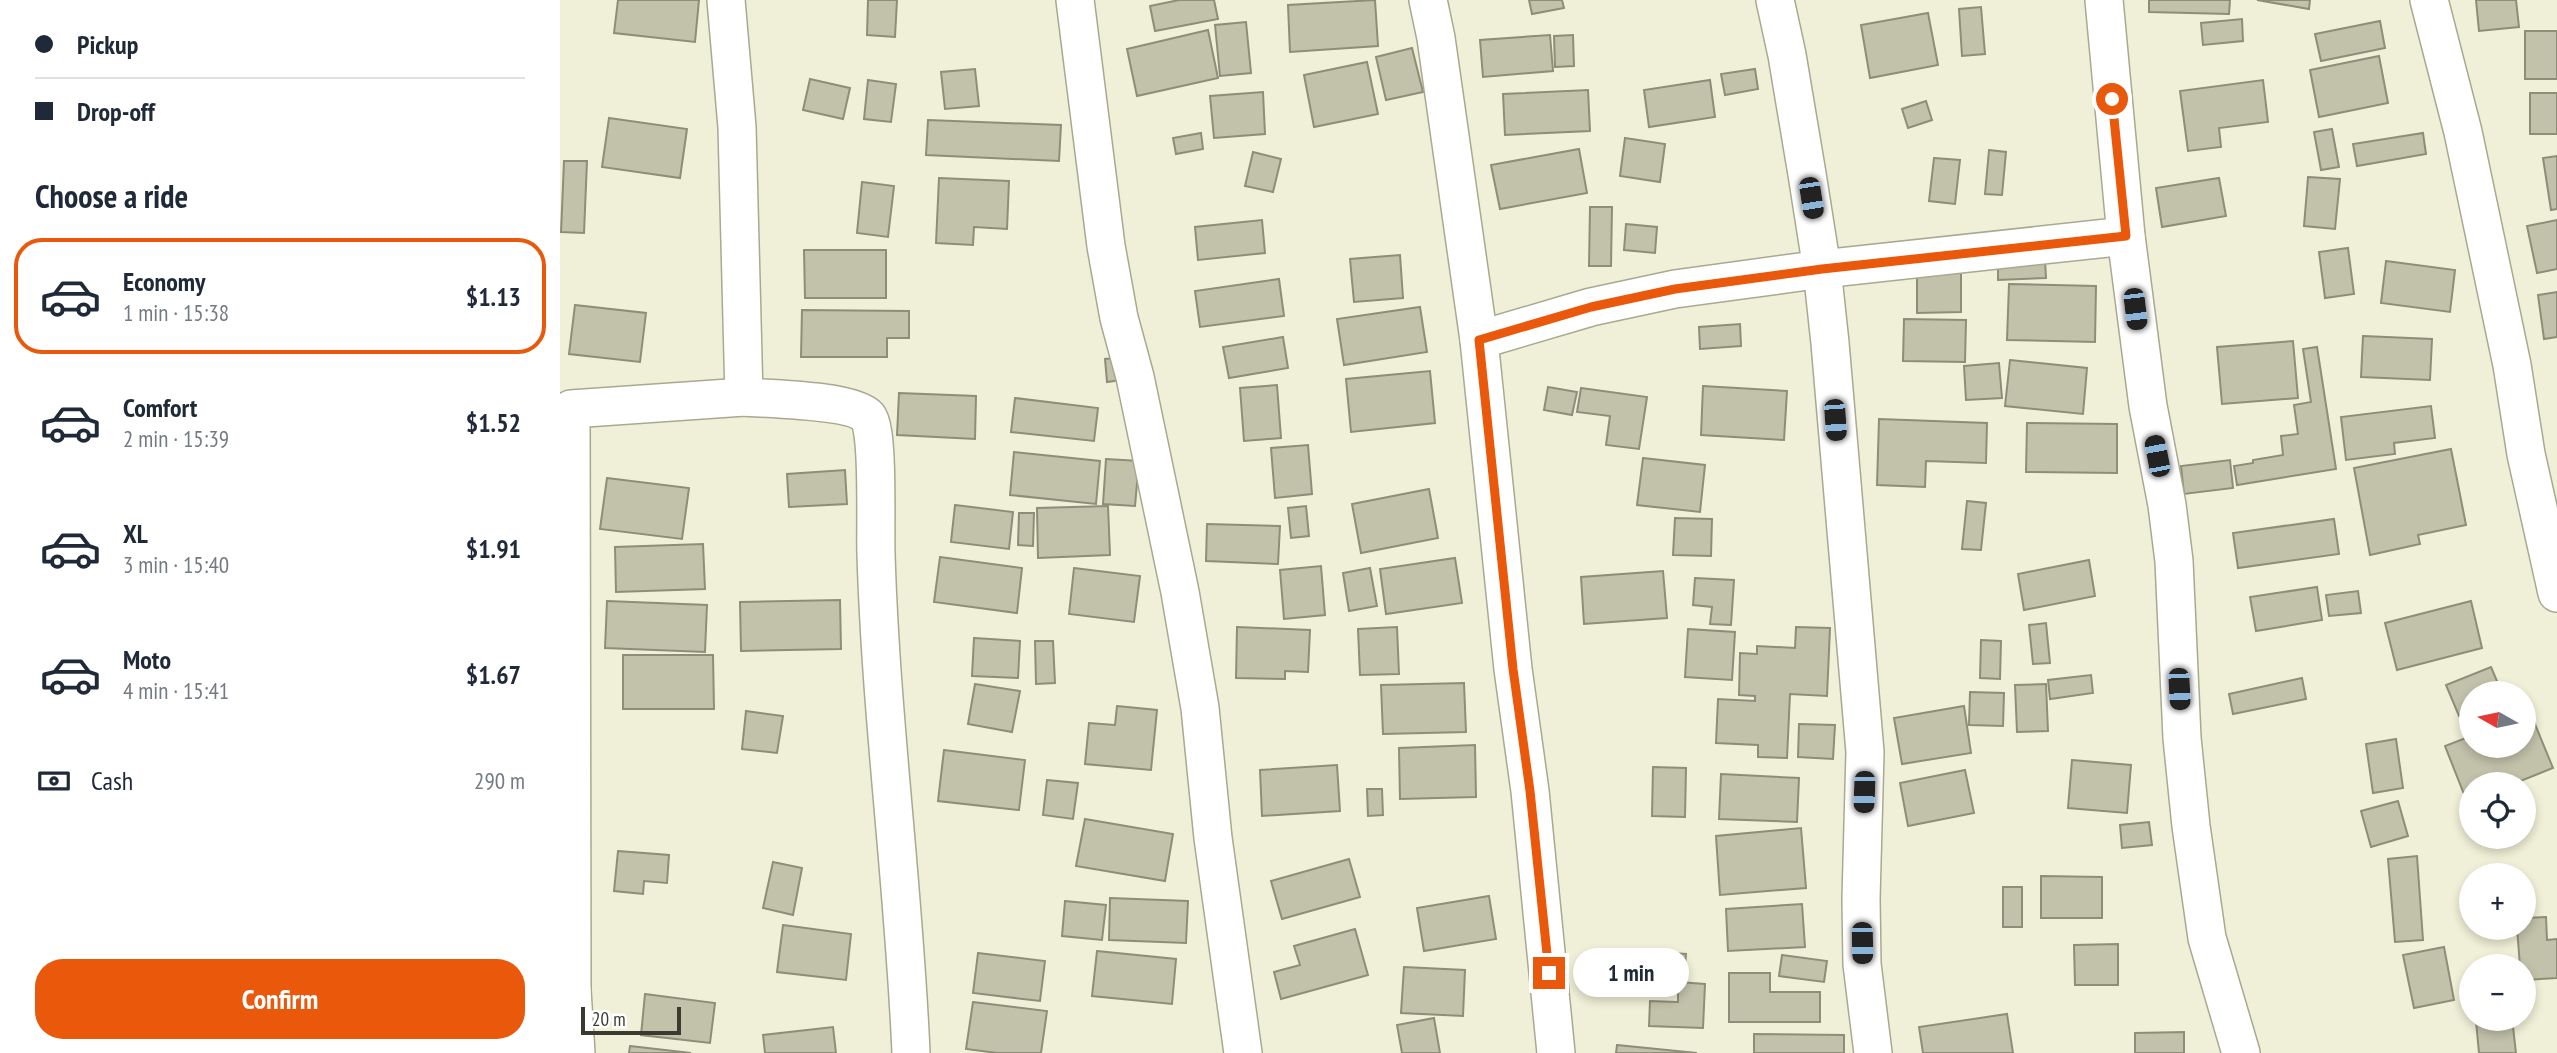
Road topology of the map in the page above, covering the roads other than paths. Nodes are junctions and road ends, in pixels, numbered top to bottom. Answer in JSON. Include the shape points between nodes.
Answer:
{"nodes":[{"id":1,"x":726,"y":0,"type":"edge"},
{"id":2,"x":1075,"y":0,"type":"edge"},
{"id":3,"x":1428,"y":0,"type":"edge"},
{"id":4,"x":1775,"y":0,"type":"edge"},
{"id":5,"x":2104,"y":0,"type":"edge"},
{"id":6,"x":2429,"y":0,"type":"edge"},
{"id":7,"x":2126,"y":236,"type":"junction"},
{"id":8,"x":1822,"y":269,"type":"junction"},
{"id":9,"x":1479,"y":340,"type":"junction"},
{"id":10,"x":744,"y":397,"type":"junction"},
{"id":11,"x":566,"y":408,"type":"edge"},
{"id":12,"x":2557,"y":593,"type":"edge"},
{"id":13,"x":566,"y":989,"type":"edge"},
{"id":14,"x":576,"y":1053,"type":"edge"},
{"id":15,"x":911,"y":1053,"type":"edge"},
{"id":16,"x":1243,"y":1053,"type":"edge"},
{"id":17,"x":1556,"y":1053,"type":"edge"},
{"id":18,"x":1873,"y":1053,"type":"edge"},
{"id":19,"x":2241,"y":1053,"type":"edge"}],
"edges":[{"from":1,"to":10,"type":"street","via":[[737,127]]},
{"from":2,"to":16,"type":"street","via":[[1106,246],[1180,592],[1200,708]]},
{"from":3,"to":9,"type":"street"},
{"from":4,"to":8,"type":"street"},
{"from":5,"to":7,"type":"street"},
{"from":6,"to":12,"type":"street","via":[[2463,132]]},
{"from":7,"to":8,"type":"street"},
{"from":7,"to":19,"type":"street","via":[[2174,561],[2182,738],[2207,938]]},
{"from":8,"to":9,"type":"street","via":[[1675,289],[1591,307]]},
{"from":8,"to":18,"type":"street","via":[[1865,752],[1862,964]]},
{"from":9,"to":17,"type":"street"},
{"from":10,"to":11,"type":"street"},
{"from":10,"to":15,"type":"street","via":[[858,409],[870,418],[881,660]]},
{"from":11,"to":13,"type":"street"},
{"from":13,"to":14,"type":"street"}]}
